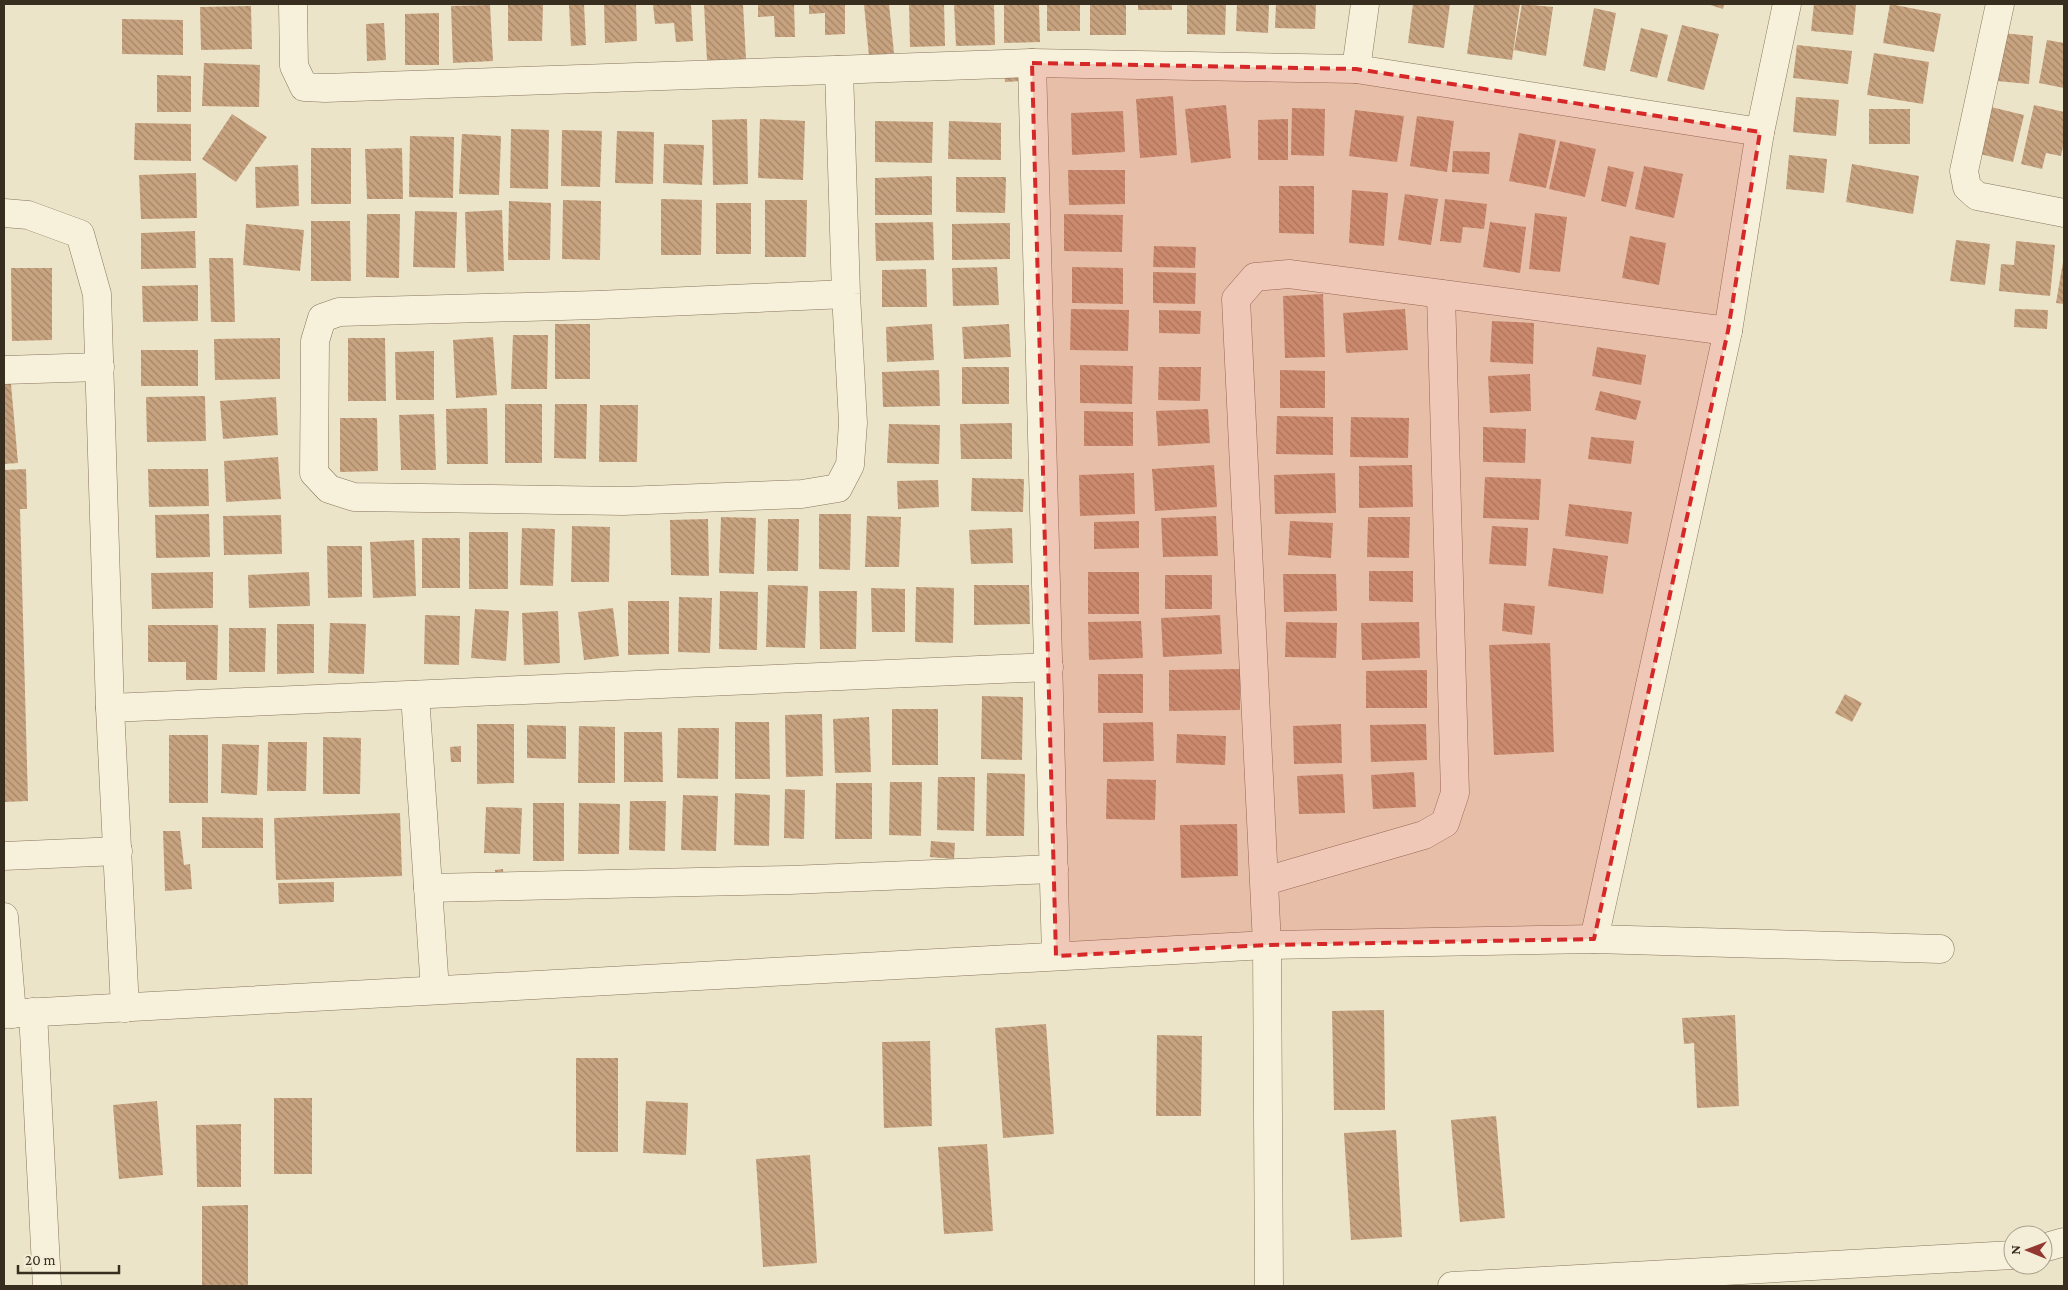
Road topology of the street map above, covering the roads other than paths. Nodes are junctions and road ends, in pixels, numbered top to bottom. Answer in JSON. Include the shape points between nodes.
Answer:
{"nodes":[{"id":1,"x":293,"y":4,"type":"edge"},
{"id":2,"x":1365,"y":4,"type":"edge"},
{"id":3,"x":1787,"y":4,"type":"edge"},
{"id":4,"x":2000,"y":4,"type":"edge"},
{"id":5,"x":1032,"y":63,"type":"junction"},
{"id":6,"x":1356,"y":69,"type":"junction"},
{"id":7,"x":839,"y":70,"type":"junction"},
{"id":8,"x":1760,"y":132,"type":"junction"},
{"id":9,"x":4,"y":213,"type":"edge"},
{"id":10,"x":2064,"y":214,"type":"edge"},
{"id":11,"x":846,"y":294,"type":"junction"},
{"id":12,"x":1441,"y":294,"type":"junction"},
{"id":13,"x":1728,"y":331,"type":"junction"},
{"id":14,"x":100,"y":367,"type":"junction"},
{"id":15,"x":4,"y":370,"type":"edge"},
{"id":16,"x":1048,"y":667,"type":"junction"},
{"id":17,"x":415,"y":695,"type":"junction"},
{"id":18,"x":110,"y":708,"type":"junction"},
{"id":19,"x":118,"y":851,"type":"junction"},
{"id":20,"x":4,"y":856,"type":"edge"},
{"id":21,"x":1054,"y":869,"type":"junction"},
{"id":22,"x":1264,"y":881,"type":"junction"},
{"id":23,"x":428,"y":888,"type":"junction"},
{"id":24,"x":4,"y":917,"type":"edge"},
{"id":25,"x":1594,"y":939,"type":"junction"},
{"id":26,"x":1267,"y":945,"type":"junction"},
{"id":27,"x":1940,"y":949,"type":"dead end"},
{"id":28,"x":1056,"y":956,"type":"junction"},
{"id":29,"x":435,"y":990,"type":"junction"},
{"id":30,"x":126,"y":1008,"type":"junction"},
{"id":31,"x":16,"y":1013,"type":"edge"},
{"id":32,"x":2003,"y":1256,"type":"edge"},
{"id":33,"x":47,"y":1286,"type":"edge"},
{"id":34,"x":1269,"y":1286,"type":"edge"},
{"id":35,"x":1452,"y":1286,"type":"edge"}],
"edges":[{"from":1,"to":7,"type":"street","via":[[294,66],[304,87]]},
{"from":2,"to":6,"type":"street"},
{"from":3,"to":8,"type":"street"},
{"from":4,"to":10,"type":"street","via":[[1964,171],[1967,187],[1977,196]]},
{"from":5,"to":6,"type":"street"},
{"from":5,"to":7,"type":"street"},
{"from":5,"to":16,"type":"street"},
{"from":6,"to":8,"type":"street"},
{"from":7,"to":11,"type":"street"},
{"from":8,"to":13,"type":"street"},
{"from":9,"to":14,"type":"street","via":[[28,215],[80,234],[98,294]]},
{"from":11,"to":11,"type":"street","via":[[853,423],[850,464],[838,488],[802,494],[623,501],[354,497],[329,489],[314,473],[315,341],[322,318],[339,312]]},
{"from":12,"to":13,"type":"street"},
{"from":12,"to":22,"type":"street","via":[[1455,793],[1445,823],[1424,834]]},
{"from":12,"to":22,"type":"street","via":[[1289,274],[1255,276],[1236,299]]},
{"from":13,"to":25,"type":"street"},
{"from":14,"to":15,"type":"street"},
{"from":14,"to":18,"type":"street"},
{"from":16,"to":17,"type":"street"},
{"from":16,"to":21,"type":"street"},
{"from":17,"to":18,"type":"street"},
{"from":17,"to":23,"type":"street"},
{"from":18,"to":19,"type":"street"},
{"from":19,"to":20,"type":"street"},
{"from":19,"to":30,"type":"street"},
{"from":21,"to":23,"type":"street","via":[[790,880]]},
{"from":21,"to":28,"type":"street"},
{"from":22,"to":26,"type":"street"},
{"from":23,"to":29,"type":"street"},
{"from":24,"to":31,"type":"street"},
{"from":25,"to":26,"type":"street"},
{"from":25,"to":27,"type":"street"},
{"from":26,"to":28,"type":"street"},
{"from":26,"to":34,"type":"street"},
{"from":28,"to":29,"type":"street"},
{"from":29,"to":30,"type":"street"},
{"from":30,"to":31,"type":"street"},
{"from":31,"to":33,"type":"street"},
{"from":32,"to":35,"type":"street"}]}
